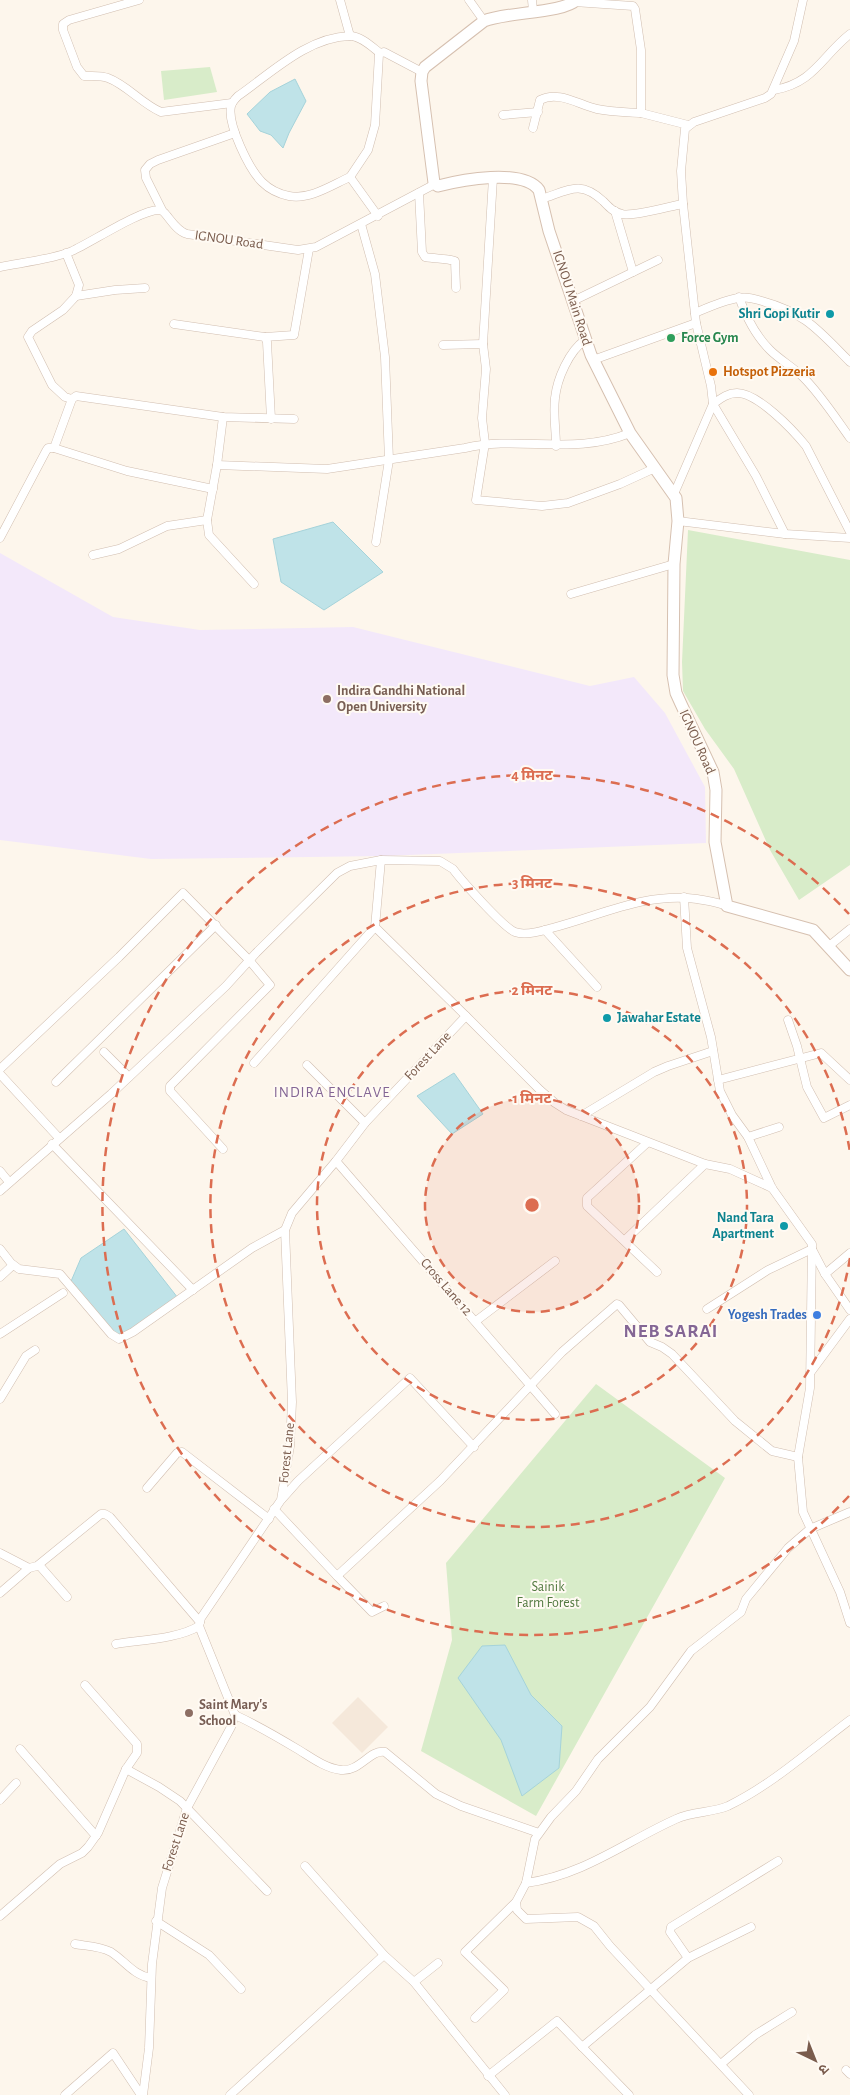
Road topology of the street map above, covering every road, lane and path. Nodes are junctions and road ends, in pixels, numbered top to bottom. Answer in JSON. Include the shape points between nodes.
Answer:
{"nodes":[{"id":1,"x":139,"y":0,"type":"edge"},
{"id":2,"x":340,"y":0,"type":"edge"},
{"id":3,"x":469,"y":0,"type":"edge"},
{"id":4,"x":803,"y":0,"type":"edge"},
{"id":5,"x":575,"y":1,"type":"edge"},
{"id":6,"x":533,"y":5,"type":"edge"},
{"id":7,"x":484,"y":21,"type":"junction"},
{"id":8,"x":850,"y":34,"type":"edge"},
{"id":9,"x":350,"y":36,"type":"junction"},
{"id":10,"x":380,"y":52,"type":"junction"},
{"id":11,"x":422,"y":72,"type":"junction"},
{"id":12,"x":774,"y":90,"type":"junction"},
{"id":13,"x":232,"y":103,"type":"junction"},
{"id":14,"x":538,"y":112,"type":"junction"},
{"id":15,"x":641,"y":113,"type":"junction"},
{"id":16,"x":503,"y":115,"type":"dead end"},
{"id":17,"x":688,"y":125,"type":"junction"},
{"id":18,"x":533,"y":128,"type":"dead end"},
{"id":19,"x":235,"y":134,"type":"junction"},
{"id":20,"x":350,"y":177,"type":"junction"},
{"id":21,"x":493,"y":178,"type":"junction"},
{"id":22,"x":435,"y":184,"type":"junction"},
{"id":23,"x":419,"y":193,"type":"junction"},
{"id":24,"x":542,"y":198,"type":"junction"},
{"id":25,"x":683,"y":204,"type":"junction"},
{"id":26,"x":162,"y":210,"type":"junction"},
{"id":27,"x":615,"y":211,"type":"junction"},
{"id":28,"x":378,"y":216,"type":"junction"},
{"id":29,"x":361,"y":224,"type":"junction"},
{"id":30,"x":309,"y":249,"type":"junction"},
{"id":31,"x":66,"y":253,"type":"junction"},
{"id":32,"x":658,"y":260,"type":"dead end"},
{"id":33,"x":0,"y":267,"type":"edge"},
{"id":34,"x":633,"y":272,"type":"junction"},
{"id":35,"x":145,"y":288,"type":"dead end"},
{"id":36,"x":456,"y":288,"type":"dead end"},
{"id":37,"x":76,"y":296,"type":"junction"},
{"id":38,"x":740,"y":298,"type":"junction"},
{"id":39,"x":573,"y":301,"type":"junction"},
{"id":40,"x":694,"y":312,"type":"junction"},
{"id":41,"x":696,"y":322,"type":"junction"},
{"id":42,"x":174,"y":324,"type":"dead end"},
{"id":43,"x":265,"y":337,"type":"junction"},
{"id":44,"x":585,"y":340,"type":"junction"},
{"id":45,"x":483,"y":344,"type":"junction"},
{"id":46,"x":442,"y":345,"type":"dead end"},
{"id":47,"x":594,"y":360,"type":"junction"},
{"id":48,"x":850,"y":362,"type":"edge"},
{"id":49,"x":72,"y":399,"type":"junction"},
{"id":50,"x":712,"y":404,"type":"junction"},
{"id":51,"x":223,"y":417,"type":"junction"},
{"id":52,"x":271,"y":419,"type":"junction"},
{"id":53,"x":294,"y":419,"type":"dead end"},
{"id":54,"x":630,"y":434,"type":"junction"},
{"id":55,"x":850,"y":438,"type":"edge"},
{"id":56,"x":485,"y":443,"type":"junction"},
{"id":57,"x":556,"y":446,"type":"junction"},
{"id":58,"x":54,"y":448,"type":"junction"},
{"id":59,"x":389,"y":460,"type":"junction"},
{"id":60,"x":217,"y":465,"type":"junction"},
{"id":61,"x":655,"y":468,"type":"junction"},
{"id":62,"x":213,"y":489,"type":"junction"},
{"id":63,"x":674,"y":494,"type":"junction"},
{"id":64,"x":207,"y":520,"type":"junction"},
{"id":65,"x":678,"y":521,"type":"junction"},
{"id":66,"x":850,"y":532,"type":"edge"},
{"id":67,"x":786,"y":534,"type":"junction"},
{"id":68,"x":0,"y":538,"type":"edge"},
{"id":69,"x":850,"y":538,"type":"edge"},
{"id":70,"x":376,"y":542,"type":"dead end"},
{"id":71,"x":93,"y":555,"type":"dead end"},
{"id":72,"x":674,"y":564,"type":"junction"},
{"id":73,"x":254,"y":584,"type":"dead end"},
{"id":74,"x":571,"y":594,"type":"dead end"},
{"id":75,"x":381,"y":860,"type":"junction"},
{"id":76,"x":684,"y":897,"type":"junction"},
{"id":77,"x":727,"y":906,"type":"junction"},
{"id":78,"x":216,"y":925,"type":"junction"},
{"id":79,"x":376,"y":927,"type":"junction"},
{"id":80,"x":850,"y":929,"type":"edge"},
{"id":81,"x":545,"y":930,"type":"junction"},
{"id":82,"x":828,"y":946,"type":"junction"},
{"id":83,"x":250,"y":960,"type":"junction"},
{"id":84,"x":850,"y":970,"type":"edge"},
{"id":85,"x":597,"y":987,"type":"dead end"},
{"id":86,"x":466,"y":1016,"type":"junction"},
{"id":87,"x":788,"y":1020,"type":"dead end"},
{"id":88,"x":104,"y":1052,"type":"dead end"},
{"id":89,"x":713,"y":1052,"type":"junction"},
{"id":90,"x":801,"y":1058,"type":"junction"},
{"id":91,"x":254,"y":1063,"type":"dead end"},
{"id":92,"x":307,"y":1065,"type":"dead end"},
{"id":93,"x":0,"y":1069,"type":"edge"},
{"id":94,"x":0,"y":1074,"type":"edge"},
{"id":95,"x":129,"y":1077,"type":"junction"},
{"id":96,"x":718,"y":1080,"type":"junction"},
{"id":97,"x":850,"y":1080,"type":"edge"},
{"id":98,"x":56,"y":1082,"type":"dead end"},
{"id":99,"x":850,"y":1105,"type":"edge"},
{"id":100,"x":581,"y":1116,"type":"junction"},
{"id":101,"x":365,"y":1123,"type":"junction"},
{"id":102,"x":779,"y":1127,"type":"dead end"},
{"id":103,"x":748,"y":1137,"type":"junction"},
{"id":104,"x":60,"y":1138,"type":"junction"},
{"id":105,"x":647,"y":1142,"type":"junction"},
{"id":106,"x":52,"y":1144,"type":"junction"},
{"id":107,"x":223,"y":1149,"type":"dead end"},
{"id":108,"x":336,"y":1161,"type":"junction"},
{"id":109,"x":705,"y":1164,"type":"junction"},
{"id":110,"x":0,"y":1171,"type":"edge"},
{"id":111,"x":9,"y":1182,"type":"junction"},
{"id":112,"x":772,"y":1188,"type":"junction"},
{"id":113,"x":0,"y":1191,"type":"edge"},
{"id":114,"x":285,"y":1230,"type":"junction"},
{"id":115,"x":625,"y":1240,"type":"junction"},
{"id":116,"x":812,"y":1249,"type":"junction"},
{"id":117,"x":0,"y":1250,"type":"edge"},
{"id":118,"x":850,"y":1252,"type":"edge"},
{"id":119,"x":555,"y":1261,"type":"dead end"},
{"id":120,"x":13,"y":1265,"type":"junction"},
{"id":121,"x":657,"y":1272,"type":"dead end"},
{"id":122,"x":824,"y":1274,"type":"junction"},
{"id":123,"x":0,"y":1277,"type":"edge"},
{"id":124,"x":193,"y":1290,"type":"junction"},
{"id":125,"x":63,"y":1293,"type":"dead end"},
{"id":126,"x":707,"y":1309,"type":"dead end"},
{"id":127,"x":850,"y":1310,"type":"edge"},
{"id":128,"x":850,"y":1319,"type":"edge"},
{"id":129,"x":476,"y":1321,"type":"junction"},
{"id":130,"x":0,"y":1334,"type":"edge"},
{"id":131,"x":35,"y":1350,"type":"dead end"},
{"id":132,"x":810,"y":1373,"type":"junction"},
{"id":133,"x":531,"y":1386,"type":"junction"},
{"id":134,"x":0,"y":1399,"type":"edge"},
{"id":135,"x":555,"y":1414,"type":"dead end"},
{"id":136,"x":474,"y":1447,"type":"junction"},
{"id":137,"x":798,"y":1457,"type":"junction"},
{"id":138,"x":147,"y":1488,"type":"dead end"},
{"id":139,"x":281,"y":1500,"type":"junction"},
{"id":140,"x":274,"y":1509,"type":"junction"},
{"id":141,"x":850,"y":1512,"type":"edge"},
{"id":142,"x":269,"y":1519,"type":"junction"},
{"id":143,"x":810,"y":1529,"type":"junction"},
{"id":144,"x":0,"y":1553,"type":"edge"},
{"id":145,"x":39,"y":1565,"type":"junction"},
{"id":146,"x":29,"y":1568,"type":"junction"},
{"id":147,"x":337,"y":1576,"type":"junction"},
{"id":148,"x":0,"y":1594,"type":"edge"},
{"id":149,"x":67,"y":1597,"type":"dead end"},
{"id":150,"x":384,"y":1606,"type":"dead end"},
{"id":151,"x":850,"y":1623,"type":"edge"},
{"id":152,"x":199,"y":1624,"type":"junction"},
{"id":153,"x":116,"y":1644,"type":"dead end"},
{"id":154,"x":85,"y":1685,"type":"dead end"},
{"id":155,"x":235,"y":1715,"type":"junction"},
{"id":156,"x":850,"y":1720,"type":"edge"},
{"id":157,"x":20,"y":1749,"type":"dead end"},
{"id":158,"x":126,"y":1769,"type":"junction"},
{"id":159,"x":16,"y":1783,"type":"dead end"},
{"id":160,"x":0,"y":1800,"type":"edge"},
{"id":161,"x":187,"y":1808,"type":"junction"},
{"id":162,"x":539,"y":1833,"type":"junction"},
{"id":163,"x":96,"y":1836,"type":"junction"},
{"id":164,"x":778,"y":1861,"type":"dead end"},
{"id":165,"x":305,"y":1866,"type":"dead end"},
{"id":166,"x":526,"y":1883,"type":"junction"},
{"id":167,"x":267,"y":1891,"type":"dead end"},
{"id":168,"x":516,"y":1902,"type":"junction"},
{"id":169,"x":0,"y":1916,"type":"edge"},
{"id":170,"x":156,"y":1921,"type":"junction"},
{"id":171,"x":751,"y":1927,"type":"dead end"},
{"id":172,"x":75,"y":1944,"type":"dead end"},
{"id":173,"x":384,"y":1955,"type":"junction"},
{"id":174,"x":688,"y":1958,"type":"junction"},
{"id":175,"x":438,"y":1963,"type":"dead end"},
{"id":176,"x":151,"y":1978,"type":"junction"},
{"id":177,"x":414,"y":1982,"type":"junction"},
{"id":178,"x":651,"y":1988,"type":"junction"},
{"id":179,"x":241,"y":1989,"type":"dead end"},
{"id":180,"x":792,"y":2012,"type":"dead end"},
{"id":181,"x":475,"y":2018,"type":"dead end"},
{"id":182,"x":582,"y":2047,"type":"junction"},
{"id":183,"x":720,"y":2064,"type":"junction"},
{"id":184,"x":488,"y":2076,"type":"junction"},
{"id":185,"x":65,"y":2095,"type":"edge"},
{"id":186,"x":142,"y":2095,"type":"edge"},
{"id":187,"x":230,"y":2095,"type":"edge"},
{"id":188,"x":505,"y":2095,"type":"edge"},
{"id":189,"x":629,"y":2095,"type":"edge"},
{"id":190,"x":748,"y":2095,"type":"edge"}],
"edges":[{"from":1,"to":13,"type":"street","via":[[64,24],[63,30],[78,70],[84,76],[114,80],[151,108],[164,113]]},
{"from":2,"to":9,"type":"street"},
{"from":3,"to":7,"type":"street"},
{"from":4,"to":12,"type":"street","via":[[794,41]]},
{"from":5,"to":6,"type":"street","via":[[562,8]]},
{"from":5,"to":15,"type":"street","via":[[635,8],[641,50]]},
{"from":6,"to":7,"type":"street"},
{"from":7,"to":11,"type":"street"},
{"from":8,"to":12,"type":"street","via":[[808,76],[787,88]]},
{"from":9,"to":10,"type":"street"},
{"from":9,"to":13,"type":"street","via":[[303,50]]},
{"from":10,"to":11,"type":"street"},
{"from":10,"to":20,"type":"street","via":[[375,126],[368,150]]},
{"from":11,"to":22,"type":"street"},
{"from":12,"to":17,"type":"street","via":[[765,98]]},
{"from":13,"to":19,"type":"street"},
{"from":14,"to":15,"type":"street","via":[[540,100],[555,97],[597,109]]},
{"from":14,"to":16,"type":"street"},
{"from":14,"to":18,"type":"street"},
{"from":15,"to":17,"type":"street"},
{"from":17,"to":25,"type":"street","via":[[684,134],[681,171]]},
{"from":19,"to":20,"type":"street","via":[[257,176],[277,192],[294,196],[314,194]]},
{"from":19,"to":26,"type":"street","name":"IGNOU Road","via":[[158,160],[147,167],[146,178]]},
{"from":20,"to":28,"type":"street"},
{"from":21,"to":22,"type":"street"},
{"from":21,"to":24,"type":"street","via":[[517,179],[535,185]]},
{"from":21,"to":45,"type":"street"},
{"from":22,"to":23,"type":"street","name":"IGNOU Road"},
{"from":23,"to":28,"type":"street","name":"IGNOU Road"},
{"from":23,"to":36,"type":"street","via":[[422,252],[425,257],[455,261]]},
{"from":24,"to":27,"type":"street","via":[[584,188]]},
{"from":24,"to":39,"type":"street","name":"IGNOU Main Road","via":[[549,231]]},
{"from":25,"to":27,"type":"street","via":[[627,215]]},
{"from":25,"to":40,"type":"street"},
{"from":26,"to":30,"type":"street","name":"IGNOU Road","via":[[175,227],[187,234]]},
{"from":26,"to":31,"type":"street","via":[[146,214]]},
{"from":27,"to":34,"type":"street"},
{"from":28,"to":29,"type":"street","name":"IGNOU Road"},
{"from":29,"to":30,"type":"street","name":"IGNOU Road"},
{"from":29,"to":59,"type":"street","via":[[375,274],[385,348]]},
{"from":30,"to":43,"type":"street","via":[[294,334]]},
{"from":31,"to":33,"type":"street"},
{"from":31,"to":37,"type":"street","via":[[79,285]]},
{"from":32,"to":34,"type":"street"},
{"from":34,"to":39,"type":"street"},
{"from":35,"to":37,"type":"street"},
{"from":37,"to":49,"type":"street","via":[[63,310],[32,331],[28,338],[52,385]]},
{"from":38,"to":40,"type":"street"},
{"from":38,"to":48,"type":"street","via":[[793,311]]},
{"from":38,"to":55,"type":"street","via":[[746,317],[759,337],[802,376]]},
{"from":39,"to":44,"type":"street","name":"IGNOU Main Road"},
{"from":40,"to":41,"type":"street"},
{"from":41,"to":47,"type":"street"},
{"from":41,"to":50,"type":"street"},
{"from":42,"to":43,"type":"street"},
{"from":43,"to":52,"type":"street"},
{"from":44,"to":47,"type":"street","name":"IGNOU Main Road"},
{"from":44,"to":57,"type":"street","via":[[572,351],[555,397]]},
{"from":45,"to":46,"type":"street"},
{"from":45,"to":56,"type":"street"},
{"from":47,"to":54,"type":"street","name":"IGNOU Main Road"},
{"from":49,"to":51,"type":"street","via":[[82,396]]},
{"from":49,"to":58,"type":"street"},
{"from":50,"to":63,"type":"street"},
{"from":50,"to":66,"type":"street","via":[[726,395],[739,393],[772,411],[806,446]]},
{"from":50,"to":67,"type":"street","via":[[756,476]]},
{"from":51,"to":52,"type":"street"},
{"from":51,"to":60,"type":"street"},
{"from":52,"to":53,"type":"street"},
{"from":54,"to":57,"type":"street","via":[[609,440]]},
{"from":54,"to":61,"type":"street","name":"IGNOU Main Road"},
{"from":56,"to":57,"type":"street"},
{"from":56,"to":59,"type":"street"},
{"from":56,"to":61,"type":"street","via":[[477,501],[542,506],[568,503]]},
{"from":58,"to":62,"type":"street","via":[[128,471]]},
{"from":58,"to":68,"type":"street","via":[[46,451]]},
{"from":59,"to":60,"type":"street","via":[[327,469]]},
{"from":59,"to":70,"type":"street"},
{"from":60,"to":62,"type":"street"},
{"from":61,"to":63,"type":"street","name":"IGNOU Main Road"},
{"from":62,"to":64,"type":"street"},
{"from":63,"to":65,"type":"street","name":"IGNOU Road"},
{"from":64,"to":71,"type":"street","via":[[167,526],[119,549]]},
{"from":64,"to":73,"type":"street","via":[[210,537]]},
{"from":65,"to":67,"type":"street"},
{"from":65,"to":72,"type":"street","name":"IGNOU Road"},
{"from":67,"to":69,"type":"street"},
{"from":72,"to":74,"type":"street"},
{"from":72,"to":77,"type":"street","name":"IGNOU Road","via":[[675,684],[680,704],[713,772],[715,842]]},
{"from":75,"to":79,"type":"street"},
{"from":75,"to":81,"type":"street","via":[[443,862],[512,930],[519,933]]},
{"from":75,"to":83,"type":"street","via":[[350,866],[337,873]]},
{"from":76,"to":77,"type":"street"},
{"from":76,"to":81,"type":"street","via":[[633,903]]},
{"from":76,"to":89,"type":"street","via":[[687,948]]},
{"from":77,"to":82,"type":"street","via":[[813,930]]},
{"from":78,"to":83,"type":"street"},
{"from":78,"to":93,"type":"street","via":[[183,893]]},
{"from":78,"to":98,"type":"street"},
{"from":79,"to":86,"type":"street"},
{"from":79,"to":91,"type":"street"},
{"from":80,"to":82,"type":"street"},
{"from":81,"to":85,"type":"street"},
{"from":82,"to":84,"type":"street"},
{"from":83,"to":95,"type":"street"},
{"from":83,"to":107,"type":"street","via":[[270,984],[169,1089]]},
{"from":86,"to":100,"type":"street","via":[[555,1104]]},
{"from":86,"to":101,"type":"street","name":"Forest Lane"},
{"from":87,"to":90,"type":"street"},
{"from":88,"to":95,"type":"street"},
{"from":89,"to":96,"type":"street"},
{"from":89,"to":100,"type":"street","via":[[654,1072]]},
{"from":90,"to":96,"type":"street"},
{"from":90,"to":97,"type":"street","via":[[821,1053]]},
{"from":90,"to":99,"type":"street","via":[[807,1087],[824,1118]]},
{"from":92,"to":101,"type":"street"},
{"from":94,"to":104,"type":"street"},
{"from":95,"to":104,"type":"street"},
{"from":96,"to":103,"type":"street","via":[[725,1104]]},
{"from":100,"to":105,"type":"street"},
{"from":101,"to":108,"type":"street","name":"Forest Lane"},
{"from":102,"to":103,"type":"street"},
{"from":103,"to":112,"type":"street"},
{"from":104,"to":106,"type":"street"},
{"from":105,"to":109,"type":"street"},
{"from":105,"to":115,"type":"street","via":[[586,1202]]},
{"from":106,"to":111,"type":"street"},
{"from":106,"to":124,"type":"street"},
{"from":108,"to":114,"type":"street","name":"Forest Lane","via":[[292,1213]]},
{"from":108,"to":129,"type":"street","name":"Cross Lane 12"},
{"from":109,"to":112,"type":"street","via":[[730,1169]]},
{"from":109,"to":115,"type":"street"},
{"from":110,"to":111,"type":"street"},
{"from":111,"to":113,"type":"street"},
{"from":112,"to":116,"type":"street","via":[[810,1240]]},
{"from":114,"to":124,"type":"street","via":[[252,1248]]},
{"from":114,"to":139,"type":"street","name":"Forest Lane","via":[[292,1402],[290,1446]]},
{"from":115,"to":121,"type":"street"},
{"from":116,"to":122,"type":"street"},
{"from":116,"to":126,"type":"street","via":[[768,1270]]},
{"from":116,"to":132,"type":"street"},
{"from":117,"to":120,"type":"street"},
{"from":118,"to":122,"type":"street"},
{"from":119,"to":129,"type":"street"},
{"from":120,"to":123,"type":"street"},
{"from":120,"to":124,"type":"street","via":[[23,1270],[60,1274],[111,1334],[119,1339]]},
{"from":122,"to":127,"type":"street"},
{"from":125,"to":130,"type":"street"},
{"from":128,"to":132,"type":"street"},
{"from":129,"to":133,"type":"street","name":"Cross Lane 12"},
{"from":131,"to":134,"type":"street","via":[[26,1356]]},
{"from":132,"to":137,"type":"street"},
{"from":133,"to":135,"type":"street","name":"Cross Lane 12"},
{"from":133,"to":136,"type":"street"},
{"from":133,"to":137,"type":"street","via":[[568,1347],[618,1305],[650,1342],[672,1354],[735,1421],[772,1451]]},
{"from":136,"to":139,"type":"street","via":[[410,1378]]},
{"from":136,"to":147,"type":"street"},
{"from":137,"to":143,"type":"street","via":[[803,1512]]},
{"from":138,"to":142,"type":"street","via":[[176,1453],[182,1452]]},
{"from":139,"to":140,"type":"street","name":"Forest Lane"},
{"from":140,"to":142,"type":"street","name":"Forest Lane"},
{"from":140,"to":147,"type":"street"},
{"from":141,"to":143,"type":"street"},
{"from":142,"to":152,"type":"street","name":"Forest Lane"},
{"from":143,"to":151,"type":"street","via":[[840,1592]]},
{"from":143,"to":162,"type":"street","via":[[776,1562],[746,1599],[741,1612],[691,1651],[650,1707],[598,1759],[576,1791]]},
{"from":144,"to":146,"type":"street"},
{"from":145,"to":146,"type":"street"},
{"from":145,"to":149,"type":"street"},
{"from":145,"to":152,"type":"street","via":[[105,1514]]},
{"from":146,"to":148,"type":"street"},
{"from":147,"to":150,"type":"street","via":[[372,1612]]},
{"from":152,"to":153,"type":"street","via":[[176,1634]]},
{"from":152,"to":155,"type":"street"},
{"from":154,"to":158,"type":"street","via":[[137,1744],[137,1753]]},
{"from":155,"to":161,"type":"street","name":"Forest Lane"},
{"from":155,"to":162,"type":"street","via":[[336,1769],[352,1769],[378,1752],[385,1752],[436,1794]]},
{"from":156,"to":166,"type":"street","via":[[765,1786],[729,1805],[677,1818],[569,1873]]},
{"from":157,"to":163,"type":"street"},
{"from":158,"to":161,"type":"street","via":[[166,1791]]},
{"from":158,"to":163,"type":"street"},
{"from":159,"to":160,"type":"street"},
{"from":161,"to":167,"type":"street"},
{"from":161,"to":170,"type":"street","name":"Forest Lane","via":[[164,1878]]},
{"from":162,"to":166,"type":"street","via":[[532,1847]]},
{"from":163,"to":169,"type":"street","via":[[82,1853],[60,1864]]},
{"from":164,"to":174,"type":"street","via":[[671,1927],[670,1932]]},
{"from":165,"to":173,"type":"street"},
{"from":166,"to":168,"type":"street"},
{"from":168,"to":178,"type":"street","via":[[516,1910],[526,1919],[573,1917],[590,1922]]},
{"from":168,"to":181,"type":"street","via":[[465,1952],[504,1990]]},
{"from":170,"to":176,"type":"street","name":"Forest Lane"},
{"from":170,"to":179,"type":"street","via":[[209,1955]]},
{"from":171,"to":174,"type":"street"},
{"from":172,"to":176,"type":"street","via":[[103,1948],[138,1975]]},
{"from":173,"to":177,"type":"street"},
{"from":173,"to":187,"type":"street"},
{"from":174,"to":178,"type":"street"},
{"from":175,"to":177,"type":"street"},
{"from":176,"to":186,"type":"street","name":"Forest Lane","via":[[149,2048]]},
{"from":177,"to":184,"type":"street"},
{"from":178,"to":182,"type":"street"},
{"from":178,"to":183,"type":"street"},
{"from":180,"to":183,"type":"street","via":[[754,2035]]},
{"from":182,"to":184,"type":"street","via":[[560,2023],[555,2022]]},
{"from":182,"to":189,"type":"street"},
{"from":183,"to":190,"type":"street"},
{"from":184,"to":188,"type":"street"},
{"from":185,"to":186,"type":"street","via":[[112,2053]]}]}
